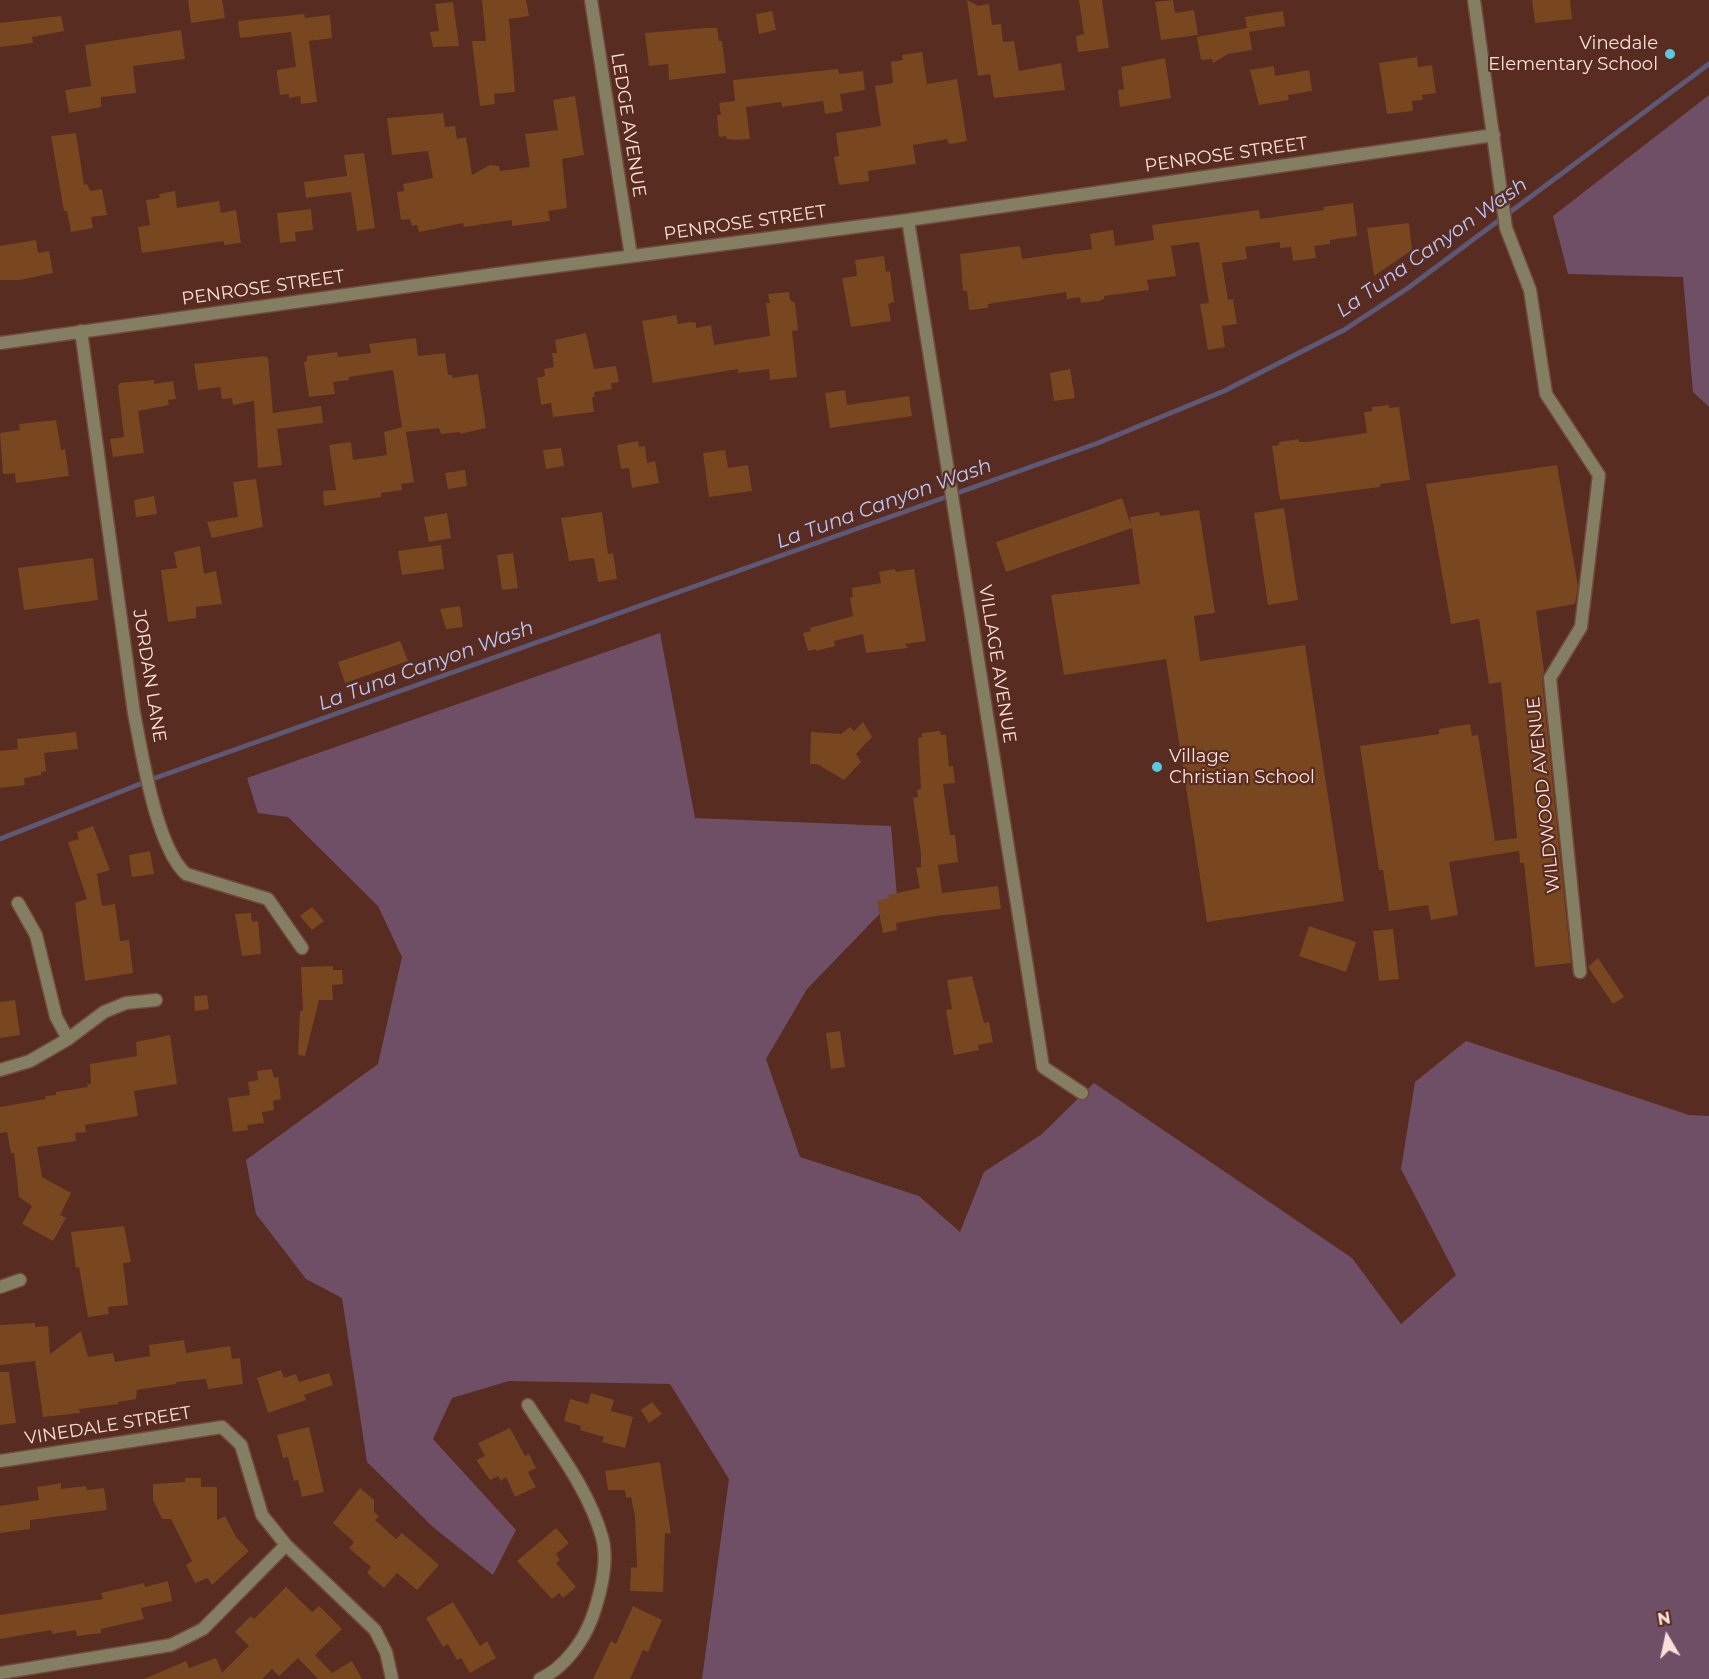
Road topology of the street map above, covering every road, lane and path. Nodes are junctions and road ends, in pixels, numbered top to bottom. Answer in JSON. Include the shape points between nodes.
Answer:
{"nodes":[{"id":1,"x":591,"y":0,"type":"edge"},
{"id":2,"x":1474,"y":0,"type":"edge"},
{"id":3,"x":1494,"y":135,"type":"junction"},
{"id":4,"x":908,"y":220,"type":"junction"},
{"id":5,"x":631,"y":256,"type":"junction"},
{"id":6,"x":81,"y":331,"type":"junction"},
{"id":7,"x":0,"y":343,"type":"edge"},
{"id":8,"x":18,"y":903,"type":"dead end"},
{"id":9,"x":302,"y":948,"type":"dead end"},
{"id":10,"x":1580,"y":972,"type":"dead end"},
{"id":11,"x":156,"y":1000,"type":"dead end"},
{"id":12,"x":68,"y":1039,"type":"junction"},
{"id":13,"x":0,"y":1070,"type":"edge"},
{"id":14,"x":1082,"y":1093,"type":"dead end"},
{"id":15,"x":20,"y":1280,"type":"dead end"},
{"id":16,"x":0,"y":1287,"type":"edge"},
{"id":17,"x":528,"y":1405,"type":"dead end"},
{"id":18,"x":0,"y":1461,"type":"edge"},
{"id":19,"x":286,"y":1545,"type":"junction"},
{"id":20,"x":0,"y":1673,"type":"edge"},
{"id":21,"x":392,"y":1679,"type":"edge"},
{"id":22,"x":540,"y":1679,"type":"edge"}],
"edges":[{"from":1,"to":5,"type":"street","name":"LEDGE AVENUE"},
{"from":2,"to":3,"type":"street","name":"WILDWOOD AVENUE"},
{"from":3,"to":4,"type":"street","name":"PENROSE STREET"},
{"from":3,"to":10,"type":"street","name":"WILDWOOD AVENUE","via":[[1506,228],[1530,290],[1546,394],[1599,475],[1581,627],[1550,678]]},
{"from":4,"to":5,"type":"street","name":"PENROSE STREET"},
{"from":4,"to":14,"type":"street","name":"VILLAGE AVENUE","via":[[1043,1067]]},
{"from":5,"to":6,"type":"street","name":"PENROSE STREET"},
{"from":6,"to":7,"type":"street","name":"PENROSE STREET"},
{"from":6,"to":9,"type":"street","name":"JORDAN LANE","via":[[134,712],[168,848],[176,865],[186,874],[268,899]]},
{"from":8,"to":12,"type":"street","via":[[36,935],[56,1017]]},
{"from":11,"to":12,"type":"street","via":[[126,1003],[104,1012]]},
{"from":12,"to":13,"type":"street","via":[[30,1061]]},
{"from":15,"to":16,"type":"street"},
{"from":17,"to":22,"type":"street","via":[[580,1485],[603,1539],[602,1589],[585,1637],[552,1673]]},
{"from":18,"to":19,"type":"street","name":"VINEDALE STREET","via":[[222,1427],[241,1445],[262,1515]]},
{"from":19,"to":20,"type":"street","via":[[203,1629],[171,1645]]},
{"from":19,"to":21,"type":"street","via":[[375,1630],[386,1652]]}]}
